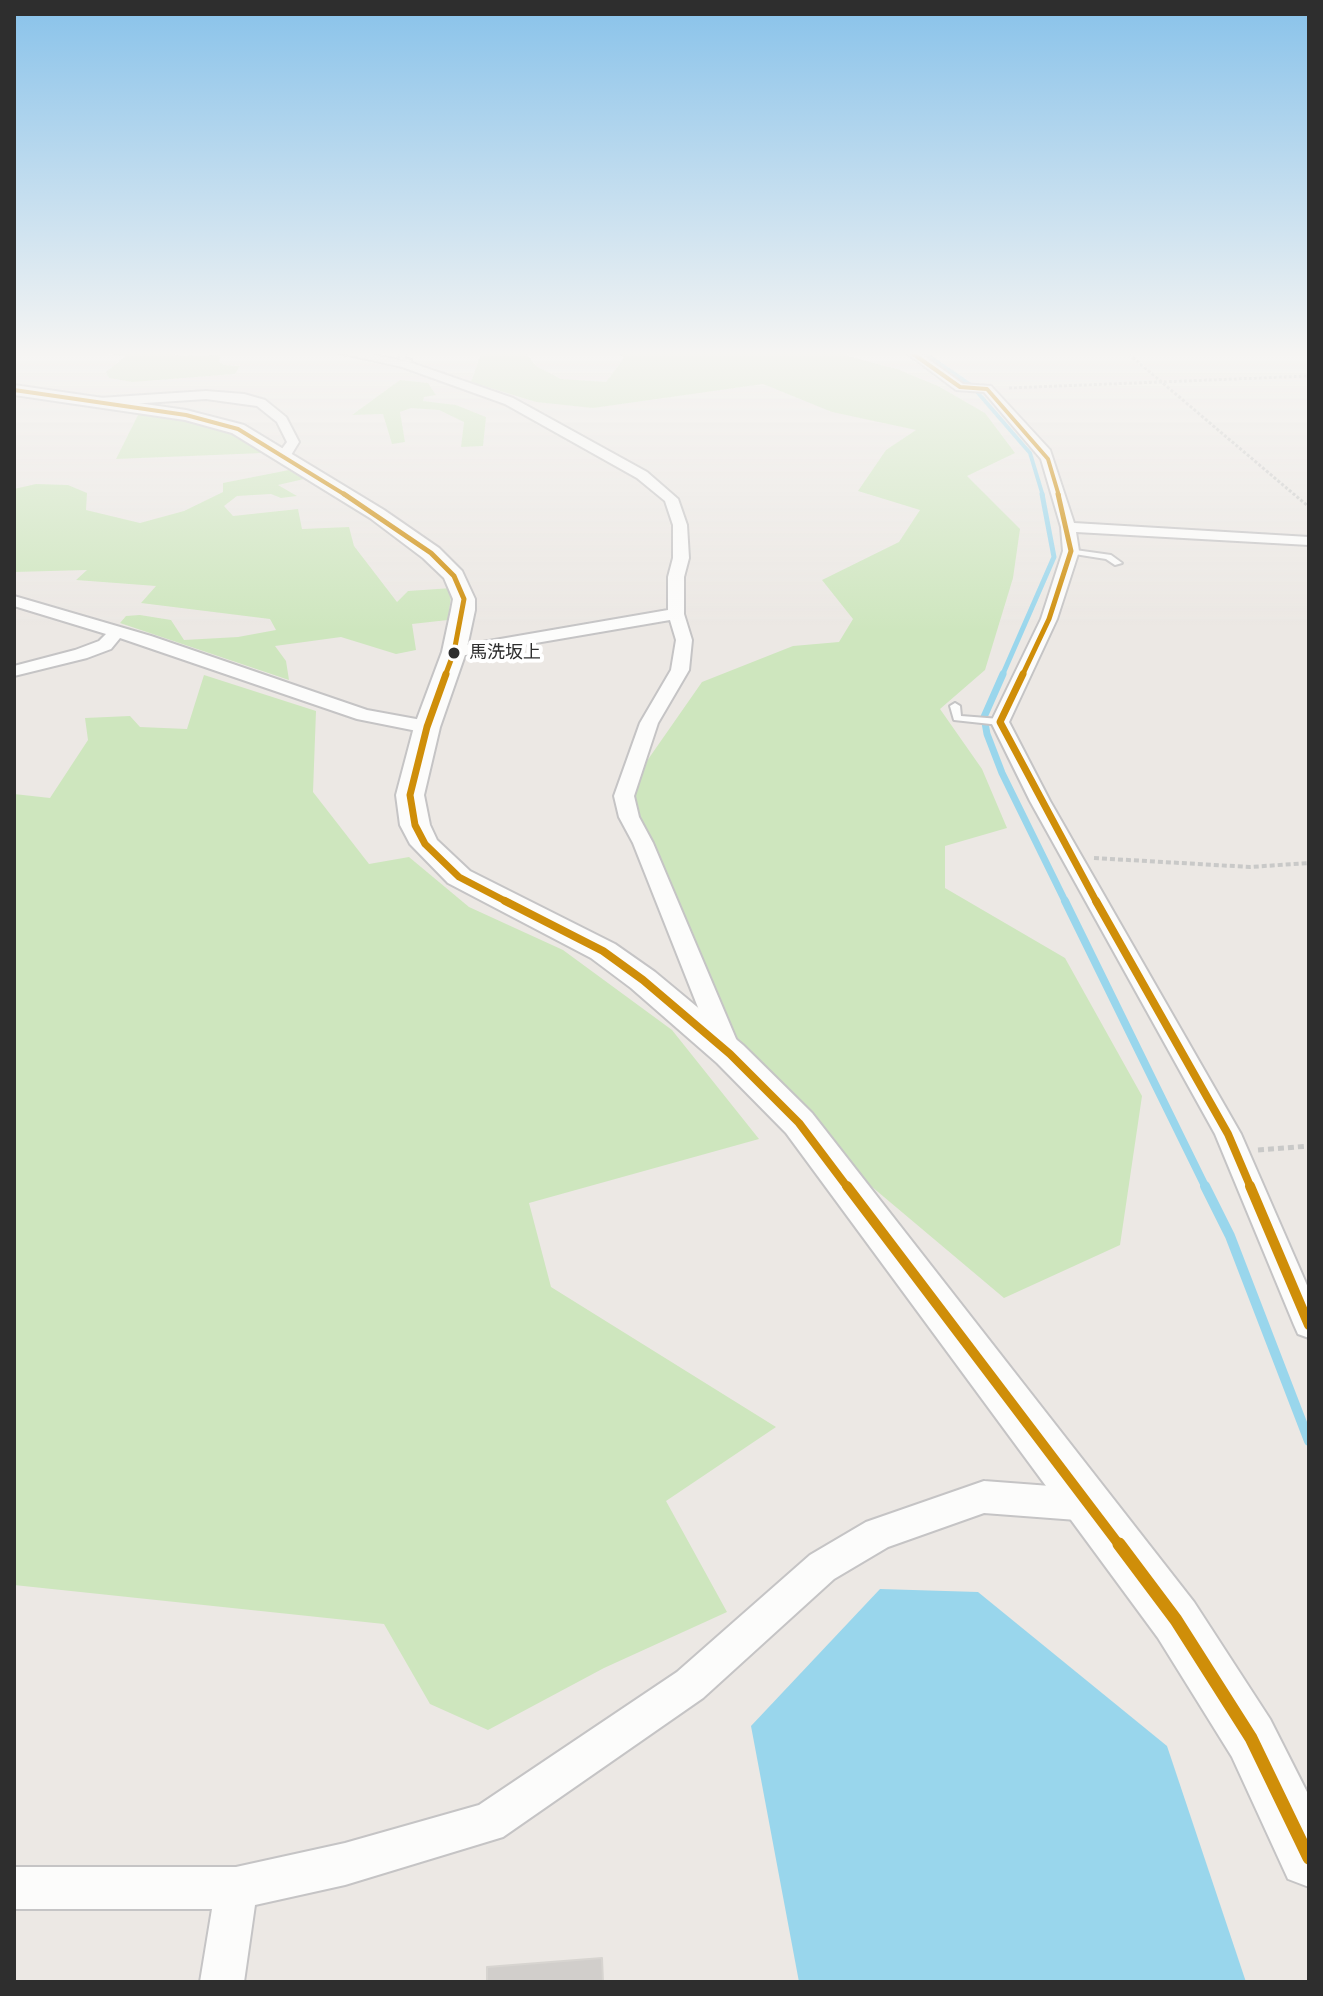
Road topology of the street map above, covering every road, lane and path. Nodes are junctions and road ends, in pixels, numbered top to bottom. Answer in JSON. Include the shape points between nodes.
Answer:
{"nodes":[{"id":1,"x":261,"y":444,"type":"edge"},
{"id":2,"x":586,"y":444,"type":"edge"},
{"id":3,"x":1038,"y":444,"type":"edge"},
{"id":4,"x":1235,"y":444,"type":"edge"},
{"id":5,"x":1309,"y":507,"type":"edge"},
{"id":6,"x":1068,"y":527,"type":"junction"},
{"id":7,"x":1309,"y":541,"type":"edge"},
{"id":8,"x":1071,"y":551,"type":"junction"},
{"id":9,"x":1118,"y":563,"type":"dead end"},
{"id":10,"x":14,"y":601,"type":"edge"},
{"id":11,"x":676,"y":614,"type":"junction"},
{"id":12,"x":117,"y":631,"type":"junction"},
{"id":13,"x":454,"y":652,"type":"junction"},
{"id":14,"x":14,"y":671,"type":"edge"},
{"id":15,"x":955,"y":706,"type":"dead end"},
{"id":16,"x":1000,"y":722,"type":"junction"},
{"id":17,"x":427,"y":727,"type":"junction"},
{"id":18,"x":1074,"y":857,"type":"junction"},
{"id":19,"x":1309,"y":863,"type":"edge"},
{"id":20,"x":730,"y":1054,"type":"junction"},
{"id":21,"x":1309,"y":1146,"type":"edge"},
{"id":22,"x":1236,"y":1153,"type":"junction"},
{"id":23,"x":1309,"y":1325,"type":"edge"},
{"id":24,"x":1090,"y":1505,"type":"junction"},
{"id":25,"x":1309,"y":1858,"type":"edge"},
{"id":26,"x":14,"y":1888,"type":"edge"},
{"id":27,"x":236,"y":1888,"type":"junction"},
{"id":28,"x":222,"y":1982,"type":"edge"}],
"edges":[{"from":1,"to":13,"type":"main road","via":[[377,514],[454,576],[464,599]]},
{"from":2,"to":11,"type":"street","via":[[654,482],[671,499],[680,525]]},
{"from":3,"to":6,"type":"street"},
{"from":4,"to":5,"type":"path"},
{"from":6,"to":7,"type":"street"},
{"from":6,"to":8,"type":"street"},
{"from":8,"to":9,"type":"lane"},
{"from":8,"to":16,"type":"street","via":[[1049,619]]},
{"from":10,"to":12,"type":"street"},
{"from":11,"to":13,"type":"street"},
{"from":11,"to":20,"type":"street","via":[[684,640],[680,670],[649,723],[624,796]]},
{"from":12,"to":14,"type":"street","via":[[105,645]]},
{"from":12,"to":17,"type":"street","via":[[363,715]]},
{"from":13,"to":17,"type":"main road"},
{"from":15,"to":16,"type":"lane","via":[[957,718]]},
{"from":16,"to":18,"type":"street"},
{"from":17,"to":20,"type":"main road","via":[[410,795],[415,825],[425,844],[459,877],[603,951]]},
{"from":18,"to":19,"type":"path","via":[[1250,867]]},
{"from":18,"to":22,"type":"street"},
{"from":20,"to":24,"type":"main road","via":[[799,1123]]},
{"from":21,"to":22,"type":"path"},
{"from":22,"to":23,"type":"street"},
{"from":24,"to":25,"type":"main road","via":[[1176,1620],[1251,1738]]},
{"from":24,"to":27,"type":"street","via":[[984,1497],[878,1534],[822,1567],[690,1685],[489,1823]]},
{"from":26,"to":27,"type":"street"},
{"from":27,"to":28,"type":"street"}]}
